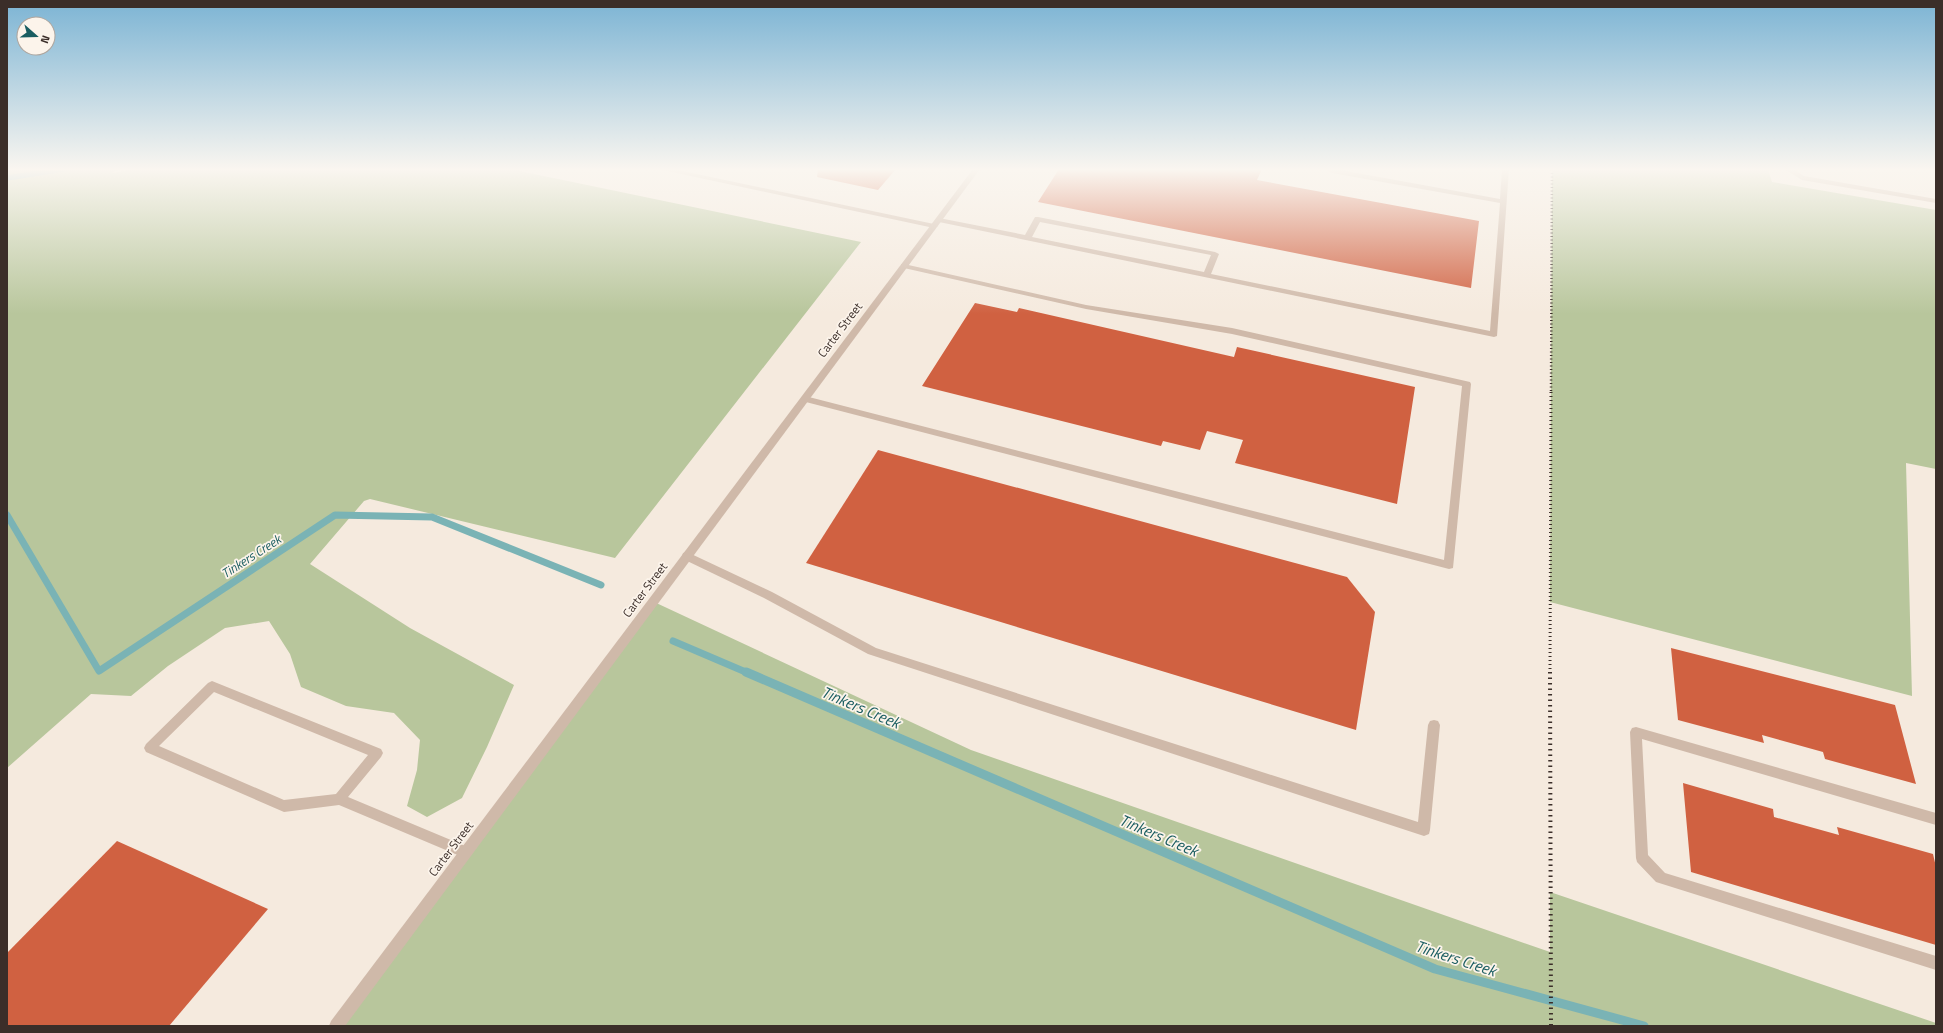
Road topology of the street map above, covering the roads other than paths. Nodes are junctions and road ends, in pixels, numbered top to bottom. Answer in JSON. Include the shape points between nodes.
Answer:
{"nodes":[{"id":1,"x":907,"y":217,"type":"edge"},
{"id":2,"x":940,"y":217,"type":"edge"},
{"id":3,"x":1503,"y":217,"type":"edge"},
{"id":4,"x":936,"y":223,"type":"junction"},
{"id":5,"x":1027,"y":238,"type":"junction"},
{"id":6,"x":904,"y":266,"type":"junction"},
{"id":7,"x":1207,"y":275,"type":"junction"},
{"id":8,"x":805,"y":399,"type":"junction"},
{"id":9,"x":687,"y":556,"type":"junction"},
{"id":10,"x":1434,"y":725,"type":"dead end"},
{"id":11,"x":339,"y":799,"type":"junction"},
{"id":12,"x":1936,"y":819,"type":"edge"},
{"id":13,"x":465,"y":852,"type":"junction"},
{"id":14,"x":1936,"y":963,"type":"edge"},
{"id":15,"x":336,"y":1026,"type":"edge"}],
"edges":[{"from":1,"to":4,"type":"street"},
{"from":2,"to":4,"type":"street","name":"Carter Street"},
{"from":3,"to":7,"type":"street","via":[[1494,334]]},
{"from":4,"to":5,"type":"street"},
{"from":4,"to":6,"type":"street","name":"Carter Street"},
{"from":5,"to":7,"type":"street"},
{"from":5,"to":7,"type":"street","via":[[1038,219],[1215,254]]},
{"from":6,"to":8,"type":"street","name":"Carter Street"},
{"from":6,"to":8,"type":"street","via":[[1086,307],[1232,331],[1467,384],[1449,565]]},
{"from":8,"to":9,"type":"street","name":"Carter Street"},
{"from":9,"to":10,"type":"street","via":[[872,650],[1424,830]]},
{"from":9,"to":13,"type":"street","name":"Carter Street"},
{"from":11,"to":11,"type":"street","via":[[377,753],[212,686],[150,748],[284,806]]},
{"from":11,"to":13,"type":"street"},
{"from":12,"to":14,"type":"street","via":[[1636,732],[1642,858],[1661,878]]},
{"from":13,"to":15,"type":"street","name":"Carter Street"}]}
